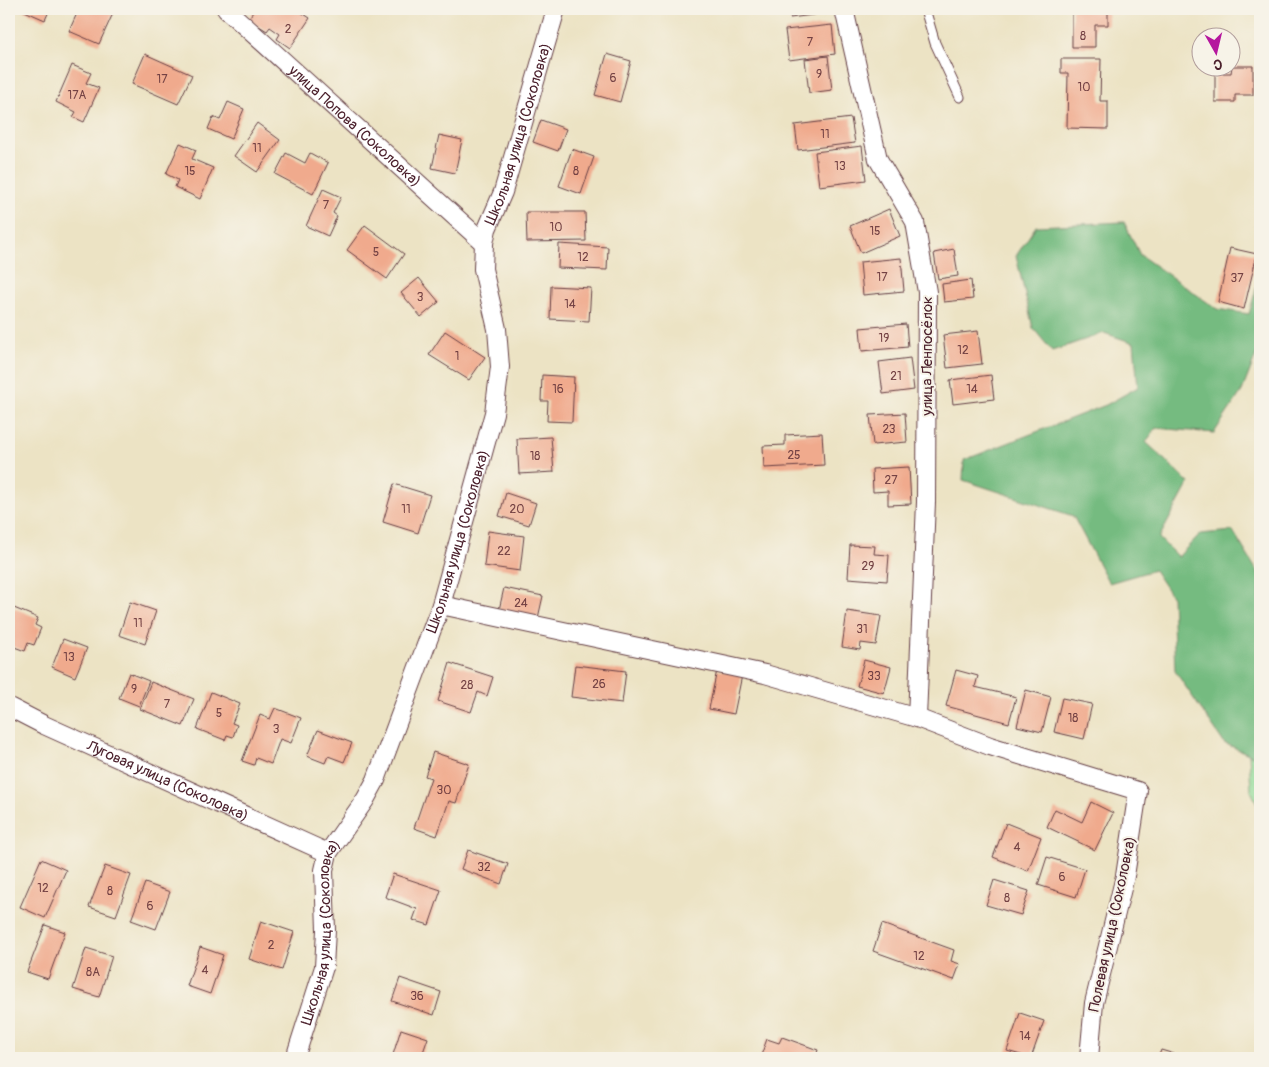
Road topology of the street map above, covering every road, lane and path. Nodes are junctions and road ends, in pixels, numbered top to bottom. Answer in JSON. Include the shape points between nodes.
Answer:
{"nodes":[{"id":1,"x":226,"y":9,"type":"edge"},
{"id":2,"x":556,"y":9,"type":"edge"},
{"id":3,"x":844,"y":9,"type":"edge"},
{"id":4,"x":925,"y":9,"type":"edge"},
{"id":5,"x":960,"y":97,"type":"dead end"},
{"id":6,"x":484,"y":243,"type":"junction"},
{"id":7,"x":441,"y":604,"type":"junction"},
{"id":8,"x":9,"y":707,"type":"edge"},
{"id":9,"x":917,"y":718,"type":"junction"},
{"id":10,"x":328,"y":853,"type":"junction"},
{"id":11,"x":295,"y":1058,"type":"edge"},
{"id":12,"x":1089,"y":1058,"type":"edge"}],
"edges":[{"from":1,"to":6,"type":"street","name":"улица Попова (Соколовка)"},
{"from":2,"to":6,"type":"street","name":"Школьная улица (Соколовка)","via":[[503,192]]},
{"from":3,"to":9,"type":"street","name":"улица Ленпосёлок","via":[[878,160],[915,222],[927,292],[926,502]]},
{"from":4,"to":5,"type":"lane","via":[[935,43]]},
{"from":6,"to":7,"type":"street","name":"Школьная улица (Соколовка)","via":[[483,269],[497,330],[500,367],[494,413]]},
{"from":7,"to":9,"type":"street","via":[[765,674]]},
{"from":7,"to":10,"type":"street","name":"Школьная улица (Соколовка)","via":[[376,780]]},
{"from":8,"to":10,"type":"street","name":"Луговая улица (Соколовка)"},
{"from":9,"to":12,"type":"street","name":"Полевая улица (Соколовка)","via":[[990,746],[1138,791],[1125,876],[1094,1003]]},
{"from":10,"to":11,"type":"street","name":"Школьная улица (Соколовка)","via":[[324,870],[324,967]]}]}
